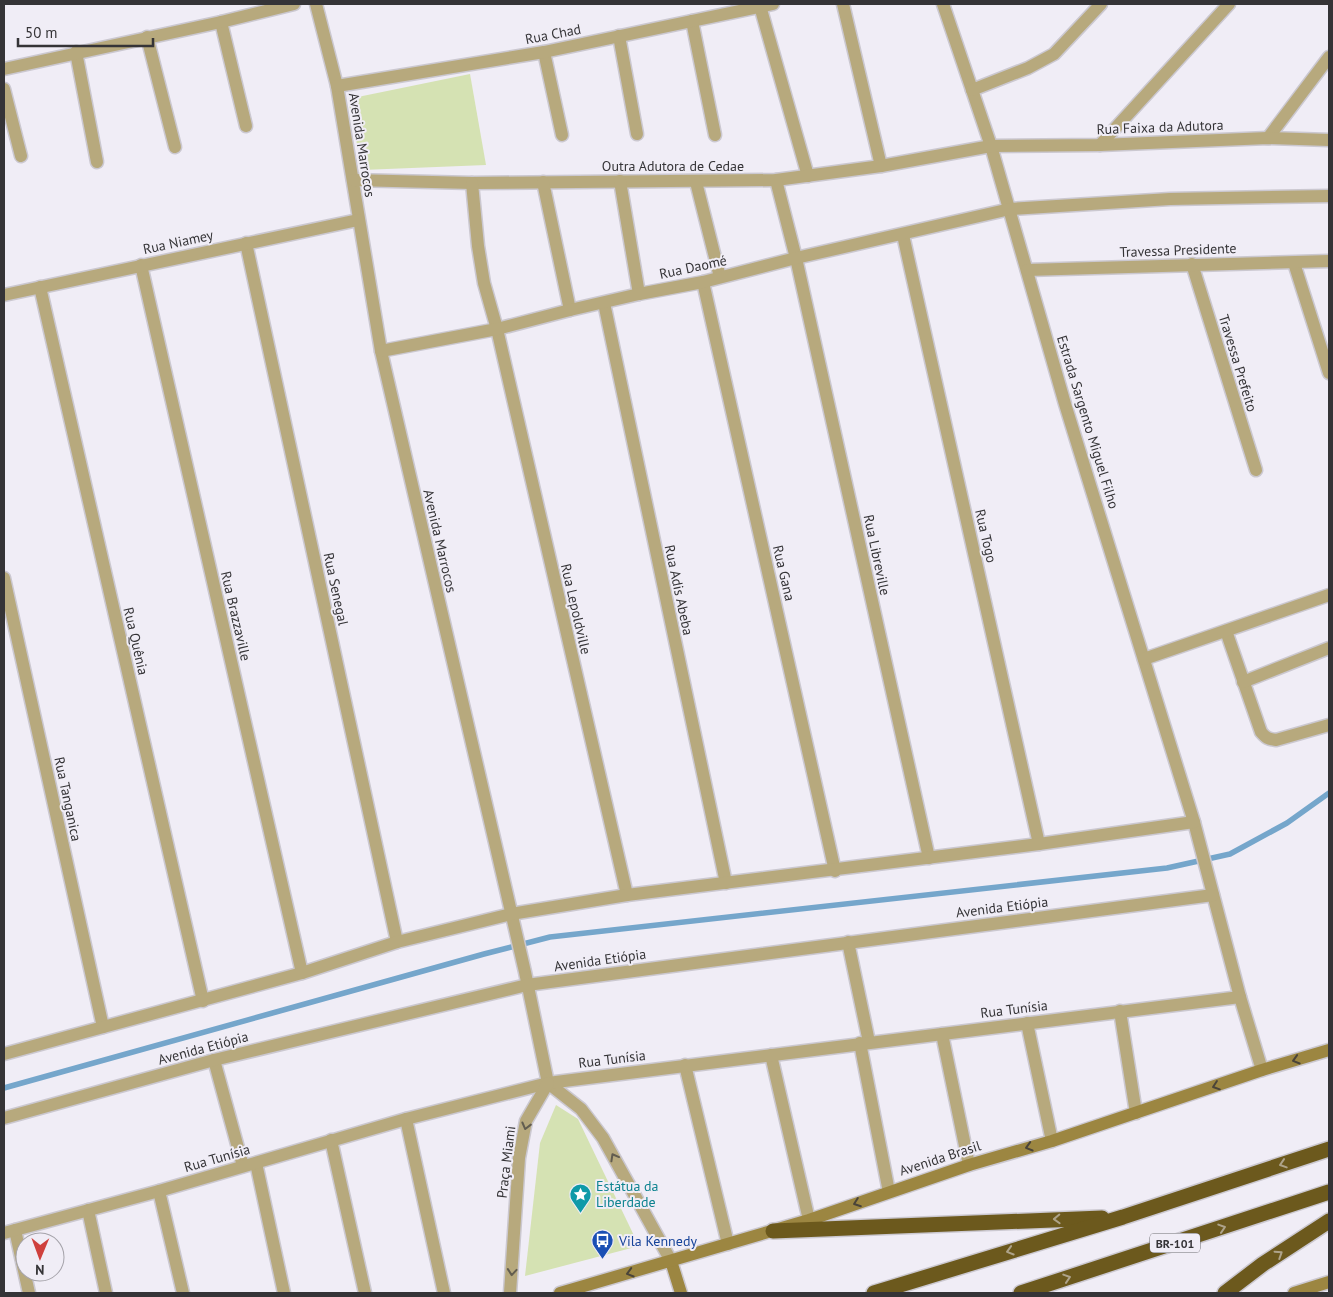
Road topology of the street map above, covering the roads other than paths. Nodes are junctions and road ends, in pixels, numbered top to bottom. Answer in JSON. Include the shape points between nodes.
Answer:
{"nodes":[{"id":1,"x":294,"y":4,"type":"edge"},
{"id":2,"x":316,"y":4,"type":"edge"},
{"id":3,"x":773,"y":4,"type":"edge"},
{"id":4,"x":843,"y":4,"type":"edge"},
{"id":5,"x":943,"y":4,"type":"edge"},
{"id":6,"x":1101,"y":4,"type":"edge"},
{"id":7,"x":1229,"y":4,"type":"edge"},
{"id":8,"x":760,"y":6,"type":"junction"},
{"id":9,"x":221,"y":22,"type":"junction"},
{"id":10,"x":692,"y":22,"type":"junction"},
{"id":11,"x":619,"y":36,"type":"junction"},
{"id":12,"x":147,"y":37,"type":"junction"},
{"id":13,"x":76,"y":52,"type":"junction"},
{"id":14,"x":544,"y":52,"type":"junction"},
{"id":15,"x":1329,"y":57,"type":"edge"},
{"id":16,"x":4,"y":69,"type":"edge"},
{"id":17,"x":337,"y":86,"type":"junction"},
{"id":18,"x":4,"y":89,"type":"edge"},
{"id":19,"x":972,"y":90,"type":"junction"},
{"id":20,"x":246,"y":126,"type":"dead end"},
{"id":21,"x":637,"y":134,"type":"dead end"},
{"id":22,"x":562,"y":135,"type":"dead end"},
{"id":23,"x":715,"y":135,"type":"dead end"},
{"id":24,"x":1268,"y":138,"type":"junction"},
{"id":25,"x":1329,"y":140,"type":"edge"},
{"id":26,"x":1100,"y":145,"type":"junction"},
{"id":27,"x":991,"y":146,"type":"junction"},
{"id":28,"x":175,"y":147,"type":"dead end"},
{"id":29,"x":21,"y":156,"type":"dead end"},
{"id":30,"x":97,"y":162,"type":"dead end"},
{"id":31,"x":881,"y":166,"type":"junction"},
{"id":32,"x":808,"y":176,"type":"junction"},
{"id":33,"x":353,"y":180,"type":"junction"},
{"id":34,"x":620,"y":180,"type":"junction"},
{"id":35,"x":776,"y":180,"type":"junction"},
{"id":36,"x":543,"y":182,"type":"junction"},
{"id":37,"x":696,"y":182,"type":"junction"},
{"id":38,"x":472,"y":183,"type":"junction"},
{"id":39,"x":1329,"y":196,"type":"edge"},
{"id":40,"x":1010,"y":209,"type":"junction"},
{"id":41,"x":358,"y":220,"type":"junction"},
{"id":42,"x":903,"y":235,"type":"junction"},
{"id":43,"x":246,"y":243,"type":"junction"},
{"id":44,"x":796,"y":258,"type":"junction"},
{"id":45,"x":1329,"y":261,"type":"edge"},
{"id":46,"x":1294,"y":263,"type":"junction"},
{"id":47,"x":1192,"y":264,"type":"junction"},
{"id":48,"x":141,"y":265,"type":"junction"},
{"id":49,"x":1028,"y":270,"type":"junction"},
{"id":50,"x":720,"y":277,"type":"junction"},
{"id":51,"x":703,"y":282,"type":"junction"},
{"id":52,"x":40,"y":287,"type":"junction"},
{"id":53,"x":640,"y":294,"type":"junction"},
{"id":54,"x":4,"y":295,"type":"edge"},
{"id":55,"x":604,"y":303,"type":"junction"},
{"id":56,"x":570,"y":310,"type":"junction"},
{"id":57,"x":497,"y":330,"type":"junction"},
{"id":58,"x":381,"y":351,"type":"junction"},
{"id":59,"x":1329,"y":373,"type":"edge"},
{"id":60,"x":1256,"y":470,"type":"dead end"},
{"id":61,"x":4,"y":578,"type":"edge"},
{"id":62,"x":1329,"y":595,"type":"edge"},
{"id":63,"x":1226,"y":631,"type":"junction"},
{"id":64,"x":1329,"y":648,"type":"edge"},
{"id":65,"x":1144,"y":659,"type":"junction"},
{"id":66,"x":1243,"y":682,"type":"junction"},
{"id":67,"x":1329,"y":725,"type":"edge"},
{"id":68,"x":1194,"y":822,"type":"junction"},
{"id":69,"x":1039,"y":844,"type":"junction"},
{"id":70,"x":929,"y":858,"type":"junction"},
{"id":71,"x":835,"y":870,"type":"junction"},
{"id":72,"x":726,"y":883,"type":"junction"},
{"id":73,"x":627,"y":895,"type":"junction"},
{"id":74,"x":1213,"y":895,"type":"junction"},
{"id":75,"x":511,"y":914,"type":"junction"},
{"id":76,"x":398,"y":942,"type":"junction"},
{"id":77,"x":848,"y":942,"type":"junction"},
{"id":78,"x":302,"y":973,"type":"junction"},
{"id":79,"x":527,"y":985,"type":"junction"},
{"id":80,"x":1240,"y":997,"type":"junction"},
{"id":81,"x":203,"y":1001,"type":"junction"},
{"id":82,"x":1120,"y":1011,"type":"junction"},
{"id":83,"x":1027,"y":1023,"type":"junction"},
{"id":84,"x":103,"y":1027,"type":"junction"},
{"id":85,"x":942,"y":1034,"type":"junction"},
{"id":86,"x":864,"y":1042,"type":"junction"},
{"id":87,"x":1329,"y":1050,"type":"edge"},
{"id":88,"x":4,"y":1054,"type":"edge"},
{"id":89,"x":771,"y":1055,"type":"junction"},
{"id":90,"x":214,"y":1060,"type":"junction"},
{"id":91,"x":685,"y":1065,"type":"junction"},
{"id":92,"x":1262,"y":1070,"type":"junction"},
{"id":93,"x":548,"y":1083,"type":"junction"},
{"id":94,"x":1136,"y":1113,"type":"junction"},
{"id":95,"x":4,"y":1118,"type":"edge"},
{"id":96,"x":406,"y":1118,"type":"junction"},
{"id":97,"x":331,"y":1140,"type":"junction"},
{"id":98,"x":1052,"y":1141,"type":"junction"},
{"id":99,"x":1329,"y":1149,"type":"edge"},
{"id":100,"x":256,"y":1163,"type":"junction"},
{"id":101,"x":969,"y":1165,"type":"junction"},
{"id":102,"x":243,"y":1166,"type":"junction"},
{"id":103,"x":159,"y":1190,"type":"junction"},
{"id":104,"x":888,"y":1192,"type":"junction"},
{"id":105,"x":1329,"y":1192,"type":"edge"},
{"id":106,"x":88,"y":1210,"type":"junction"},
{"id":107,"x":1124,"y":1217,"type":"junction"},
{"id":108,"x":809,"y":1220,"type":"junction"},
{"id":109,"x":1329,"y":1221,"type":"edge"},
{"id":110,"x":9,"y":1231,"type":"edge"},
{"id":111,"x":773,"y":1231,"type":"junction"},
{"id":112,"x":728,"y":1244,"type":"junction"},
{"id":113,"x":671,"y":1261,"type":"junction"},
{"id":114,"x":1329,"y":1282,"type":"edge"},
{"id":115,"x":29,"y":1293,"type":"edge"},
{"id":116,"x":106,"y":1293,"type":"edge"},
{"id":117,"x":183,"y":1293,"type":"edge"},
{"id":118,"x":284,"y":1293,"type":"edge"},
{"id":119,"x":365,"y":1293,"type":"edge"},
{"id":120,"x":444,"y":1293,"type":"edge"},
{"id":121,"x":510,"y":1293,"type":"edge"},
{"id":122,"x":560,"y":1293,"type":"edge"},
{"id":123,"x":681,"y":1293,"type":"edge"},
{"id":124,"x":874,"y":1293,"type":"edge"},
{"id":125,"x":1021,"y":1293,"type":"edge"},
{"id":126,"x":1225,"y":1293,"type":"edge"},
{"id":127,"x":1298,"y":1293,"type":"edge"}],
"edges":[{"from":1,"to":9,"type":"street"},
{"from":2,"to":17,"type":"street","name":"Avenida Marrocos"},
{"from":3,"to":8,"type":"street","name":"Rua Chad"},
{"from":4,"to":31,"type":"street"},
{"from":5,"to":19,"type":"street","name":"Estrada Sargento Miguel Filho"},
{"from":6,"to":19,"type":"street","via":[[1054,54]]},
{"from":7,"to":26,"type":"street"},
{"from":8,"to":10,"type":"street","name":"Rua Chad"},
{"from":8,"to":32,"type":"street"},
{"from":9,"to":12,"type":"street"},
{"from":9,"to":20,"type":"street"},
{"from":10,"to":11,"type":"street","name":"Rua Chad"},
{"from":10,"to":23,"type":"street"},
{"from":11,"to":14,"type":"street","name":"Rua Chad"},
{"from":11,"to":21,"type":"street"},
{"from":12,"to":13,"type":"street"},
{"from":12,"to":28,"type":"street"},
{"from":13,"to":16,"type":"street"},
{"from":13,"to":30,"type":"street"},
{"from":14,"to":17,"type":"street","name":"Rua Chad"},
{"from":14,"to":22,"type":"street"},
{"from":15,"to":24,"type":"street"},
{"from":17,"to":33,"type":"street","name":"Avenida Marrocos"},
{"from":18,"to":29,"type":"street"},
{"from":19,"to":27,"type":"street","name":"Estrada Sargento Miguel Filho"},
{"from":24,"to":25,"type":"street","name":"Rua Faixa da Adutora"},
{"from":24,"to":26,"type":"street","name":"Rua Faixa da Adutora"},
{"from":26,"to":27,"type":"street","name":"Rua Faixa da Adutora"},
{"from":27,"to":31,"type":"street","name":"Outra Adutora de Cedae"},
{"from":27,"to":40,"type":"street","name":"Estrada Sargento Miguel Filho"},
{"from":31,"to":32,"type":"street","name":"Outra Adutora de Cedae"},
{"from":32,"to":35,"type":"street","name":"Outra Adutora de Cedae"},
{"from":33,"to":38,"type":"street","name":"Outra Adutora de Cedae"},
{"from":33,"to":41,"type":"street","name":"Avenida Marrocos"},
{"from":34,"to":36,"type":"street","name":"Outra Adutora de Cedae"},
{"from":34,"to":37,"type":"street","name":"Outra Adutora de Cedae"},
{"from":34,"to":53,"type":"street"},
{"from":35,"to":37,"type":"street","name":"Outra Adutora de Cedae"},
{"from":35,"to":44,"type":"street","name":"Rua Libreville"},
{"from":36,"to":38,"type":"street","name":"Outra Adutora de Cedae"},
{"from":36,"to":56,"type":"street"},
{"from":37,"to":50,"type":"street"},
{"from":38,"to":57,"type":"street","name":"Rua Lepoldville","via":[[484,283]]},
{"from":39,"to":40,"type":"street","via":[[1170,199]]},
{"from":40,"to":42,"type":"street","name":"Rua Daomé"},
{"from":40,"to":49,"type":"street","name":"Estrada Sargento Miguel Filho"},
{"from":41,"to":43,"type":"street","name":"Rua Niamey"},
{"from":41,"to":58,"type":"street","name":"Avenida Marrocos"},
{"from":42,"to":44,"type":"street","name":"Rua Daomé"},
{"from":42,"to":69,"type":"street","name":"Rua Togo"},
{"from":43,"to":48,"type":"street","name":"Rua Niamey"},
{"from":43,"to":76,"type":"street","name":"Rua Senegal"},
{"from":44,"to":50,"type":"street","name":"Rua Daomé"},
{"from":44,"to":70,"type":"street","name":"Rua Libreville"},
{"from":45,"to":46,"type":"street","name":"Travessa Presidente"},
{"from":46,"to":47,"type":"street","name":"Travessa Presidente"},
{"from":46,"to":59,"type":"street"},
{"from":47,"to":49,"type":"street","name":"Travessa Presidente"},
{"from":47,"to":60,"type":"street","name":"Travessa Prefeito"},
{"from":48,"to":52,"type":"street","name":"Rua Niamey"},
{"from":48,"to":78,"type":"street","name":"Rua Brazzaville"},
{"from":49,"to":65,"type":"street","name":"Estrada Sargento Miguel Filho","via":[[1065,404]]},
{"from":50,"to":51,"type":"street","name":"Rua Daomé"},
{"from":51,"to":53,"type":"street","name":"Rua Daomé"},
{"from":51,"to":71,"type":"street","name":"Rua Gana"},
{"from":52,"to":54,"type":"street","name":"Rua Niamey"},
{"from":52,"to":81,"type":"street","name":"Rua Quênia"},
{"from":53,"to":55,"type":"street","name":"Rua Daomé"},
{"from":55,"to":56,"type":"street","name":"Rua Daomé"},
{"from":55,"to":72,"type":"street","name":"Rua Adis Abeba"},
{"from":56,"to":57,"type":"street","name":"Rua Daomé"},
{"from":57,"to":58,"type":"street","name":"Rua Daomé"},
{"from":57,"to":73,"type":"street","name":"Rua Lepoldville"},
{"from":58,"to":75,"type":"street","name":"Avenida Marrocos"},
{"from":61,"to":84,"type":"street","name":"Rua Tanganica"},
{"from":62,"to":63,"type":"street"},
{"from":63,"to":65,"type":"street"},
{"from":63,"to":66,"type":"street"},
{"from":64,"to":66,"type":"street"},
{"from":65,"to":68,"type":"street","name":"Estrada Sargento Miguel Filho"},
{"from":66,"to":67,"type":"street","via":[[1261,732],[1268,739],[1276,740]]},
{"from":68,"to":69,"type":"street"},
{"from":68,"to":74,"type":"street","name":"Estrada Sargento Miguel Filho"},
{"from":69,"to":70,"type":"street"},
{"from":70,"to":71,"type":"street"},
{"from":71,"to":72,"type":"street"},
{"from":72,"to":73,"type":"street"},
{"from":73,"to":75,"type":"street"},
{"from":74,"to":77,"type":"street","name":"Avenida Etiópia"},
{"from":74,"to":80,"type":"street"},
{"from":75,"to":76,"type":"street"},
{"from":75,"to":79,"type":"street","name":"Avenida Marrocos"},
{"from":76,"to":78,"type":"street"},
{"from":77,"to":79,"type":"street","name":"Avenida Etiópia"},
{"from":77,"to":86,"type":"street"},
{"from":78,"to":81,"type":"street"},
{"from":79,"to":90,"type":"street","name":"Avenida Etiópia"},
{"from":79,"to":93,"type":"street","name":"Avenida Marrocos"},
{"from":80,"to":82,"type":"street","name":"Rua Tunísia"},
{"from":80,"to":92,"type":"street"},
{"from":81,"to":84,"type":"street"},
{"from":82,"to":83,"type":"street","name":"Rua Tunísia"},
{"from":82,"to":94,"type":"street"},
{"from":83,"to":85,"type":"street","name":"Rua Tunísia"},
{"from":83,"to":98,"type":"street"},
{"from":84,"to":88,"type":"street"},
{"from":85,"to":86,"type":"street","name":"Rua Tunísia"},
{"from":85,"to":101,"type":"street"},
{"from":86,"to":89,"type":"street","name":"Rua Tunísia"},
{"from":86,"to":104,"type":"street"},
{"from":87,"to":92,"type":"street","name":"Avenida Brasil","one_way":true},
{"from":89,"to":91,"type":"street","name":"Rua Tunísia"},
{"from":89,"to":108,"type":"street"},
{"from":90,"to":95,"type":"street","name":"Avenida Etiópia"},
{"from":90,"to":102,"type":"street"},
{"from":91,"to":93,"type":"street","name":"Rua Tunísia"},
{"from":91,"to":112,"type":"street"},
{"from":92,"to":94,"type":"street","name":"Avenida Brasil","one_way":true},
{"from":93,"to":96,"type":"street","name":"Rua Tunísia"},
{"from":113,"to":93,"type":"street","one_way":true,"via":[[603,1138],[581,1109]]},
{"from":93,"to":121,"type":"street","name":"Praça Miami","one_way":true,"via":[[526,1121],[519,1158]]},
{"from":94,"to":98,"type":"street","name":"Avenida Brasil"},
{"from":96,"to":97,"type":"street","name":"Rua Tunísia"},
{"from":96,"to":120,"type":"street"},
{"from":97,"to":100,"type":"street","name":"Rua Tunísia"},
{"from":97,"to":119,"type":"street"},
{"from":98,"to":101,"type":"street","name":"Avenida Brasil","one_way":true},
{"from":99,"to":107,"type":"highway","one_way":true},
{"from":100,"to":102,"type":"street","name":"Rua Tunísia"},
{"from":100,"to":118,"type":"street"},
{"from":101,"to":104,"type":"street","name":"Avenida Brasil"},
{"from":102,"to":103,"type":"street","name":"Rua Tunísia"},
{"from":103,"to":106,"type":"street","name":"Rua Tunísia"},
{"from":103,"to":117,"type":"street"},
{"from":104,"to":108,"type":"street","name":"Avenida Brasil","one_way":true},
{"from":125,"to":105,"type":"highway","number":"BR-101","one_way":true},
{"from":106,"to":110,"type":"street","name":"Rua Tunísia"},
{"from":106,"to":116,"type":"street"},
{"from":107,"to":111,"type":"highway","one_way":true},
{"from":107,"to":124,"type":"highway","one_way":true},
{"from":108,"to":111,"type":"street","name":"Avenida Brasil"},
{"from":126,"to":109,"type":"highway","one_way":true},
{"from":110,"to":115,"type":"street"},
{"from":111,"to":112,"type":"street","name":"Avenida Brasil"},
{"from":112,"to":113,"type":"street","name":"Avenida Brasil"},
{"from":113,"to":122,"type":"street","name":"Avenida Brasil","one_way":true},
{"from":113,"to":123,"type":"street"},
{"from":114,"to":127,"type":"street"}]}
